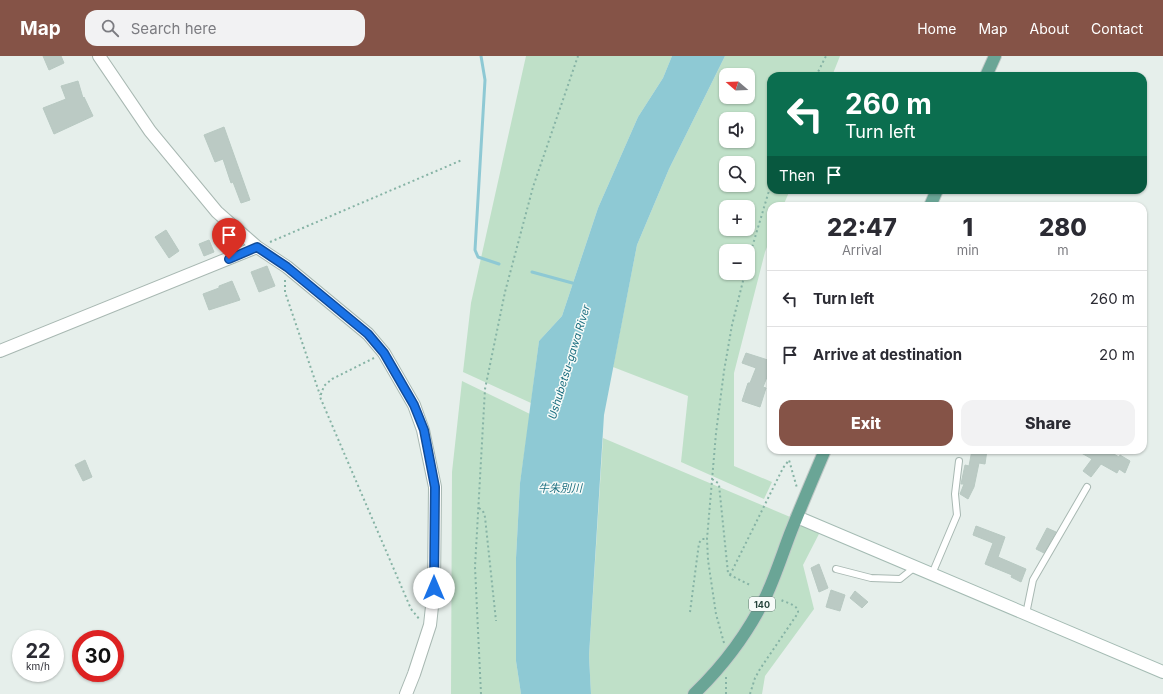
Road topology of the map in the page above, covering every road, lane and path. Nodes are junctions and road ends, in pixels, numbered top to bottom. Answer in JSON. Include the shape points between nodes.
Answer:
{"nodes":[{"id":1,"x":99,"y":56,"type":"edge"},
{"id":2,"x":578,"y":56,"type":"edge"},
{"id":3,"x":826,"y":56,"type":"edge"},
{"id":4,"x":995,"y":56,"type":"edge"},
{"id":5,"x":818,"y":72,"type":"edge"},
{"id":6,"x":988,"y":72,"type":"edge"},
{"id":7,"x":462,"y":160,"type":"dead end"},
{"id":8,"x":768,"y":194,"type":"edge"},
{"id":9,"x":753,"y":244,"type":"edge"},
{"id":10,"x":257,"y":247,"type":"junction"},
{"id":11,"x":287,"y":267,"type":"junction"},
{"id":12,"x":743,"y":280,"type":"edge"},
{"id":13,"x":0,"y":351,"type":"edge"},
{"id":14,"x":384,"y":353,"type":"junction"},
{"id":15,"x":320,"y":397,"type":"junction"},
{"id":16,"x":824,"y":454,"type":"edge"},
{"id":17,"x":959,"y":461,"type":"dead end"},
{"id":18,"x":712,"y":479,"type":"junction"},
{"id":19,"x":1087,"y":487,"type":"dead end"},
{"id":20,"x":798,"y":491,"type":"dead end"},
{"id":21,"x":479,"y":508,"type":"junction"},
{"id":22,"x":797,"y":516,"type":"junction"},
{"id":23,"x":707,"y":539,"type":"junction"},
{"id":24,"x":915,"y":567,"type":"junction"},
{"id":25,"x":836,"y":569,"type":"dead end"},
{"id":26,"x":932,"y":574,"type":"junction"},
{"id":27,"x":730,"y":575,"type":"junction"},
{"id":28,"x":750,"y":585,"type":"dead end"},
{"id":29,"x":781,"y":600,"type":"dead end"},
{"id":30,"x":690,"y":612,"type":"dead end"},
{"id":31,"x":1026,"y":614,"type":"junction"},
{"id":32,"x":496,"y":622,"type":"dead end"},
{"id":33,"x":430,"y":625,"type":"junction"},
{"id":34,"x":729,"y":640,"type":"dead end"},
{"id":35,"x":1162,"y":669,"type":"edge"},
{"id":36,"x":726,"y":676,"type":"dead end"},
{"id":37,"x":406,"y":694,"type":"edge"},
{"id":38,"x":481,"y":694,"type":"edge"},
{"id":39,"x":694,"y":694,"type":"edge"},
{"id":40,"x":726,"y":694,"type":"edge"},
{"id":41,"x":750,"y":694,"type":"edge"}],
"edges":[{"from":1,"to":10,"type":"street","via":[[150,131],[217,212]]},
{"from":2,"to":21,"type":"path","via":[[533,187],[505,292],[485,389]]},
{"from":3,"to":5,"type":"path"},
{"from":4,"to":6,"type":"main road"},
{"from":7,"to":10,"type":"path"},
{"from":8,"to":9,"type":"path"},
{"from":10,"to":11,"type":"street"},
{"from":10,"to":13,"type":"street"},
{"from":11,"to":14,"type":"street","via":[[368,334]]},
{"from":11,"to":15,"type":"path","via":[[285,292]]},
{"from":12,"to":18,"type":"path","via":[[724,371]]},
{"from":14,"to":15,"type":"path","via":[[332,379],[324,386]]},
{"from":14,"to":33,"type":"street","via":[[414,405],[424,430],[435,487],[434,588]]},
{"from":15,"to":33,"type":"path","via":[[411,609],[418,619]]},
{"from":16,"to":22,"type":"main road","number":"140"},
{"from":17,"to":26,"type":"lane","via":[[955,494],[957,515]]},
{"from":18,"to":23,"type":"path"},
{"from":18,"to":27,"type":"path","via":[[719,486],[727,568]]},
{"from":19,"to":31,"type":"lane","via":[[1032,580]]},
{"from":20,"to":27,"type":"path","via":[[790,460],[783,468]]},
{"from":21,"to":32,"type":"path","via":[[485,517]]},
{"from":21,"to":38,"type":"path","via":[[475,567]]},
{"from":22,"to":24,"type":"street"},
{"from":22,"to":39,"type":"main road","number":"140","via":[[766,596],[751,623],[733,650]]},
{"from":23,"to":30,"type":"path","via":[[699,543]]},
{"from":23,"to":34,"type":"path","via":[[716,614],[725,647]]},
{"from":24,"to":25,"type":"lane","via":[[900,579],[871,578]]},
{"from":24,"to":26,"type":"street"},
{"from":26,"to":31,"type":"street"},
{"from":27,"to":28,"type":"path"},
{"from":29,"to":41,"type":"path","via":[[797,607],[798,613],[760,669]]},
{"from":31,"to":35,"type":"street"},
{"from":33,"to":37,"type":"street"},
{"from":36,"to":40,"type":"path"}]}
